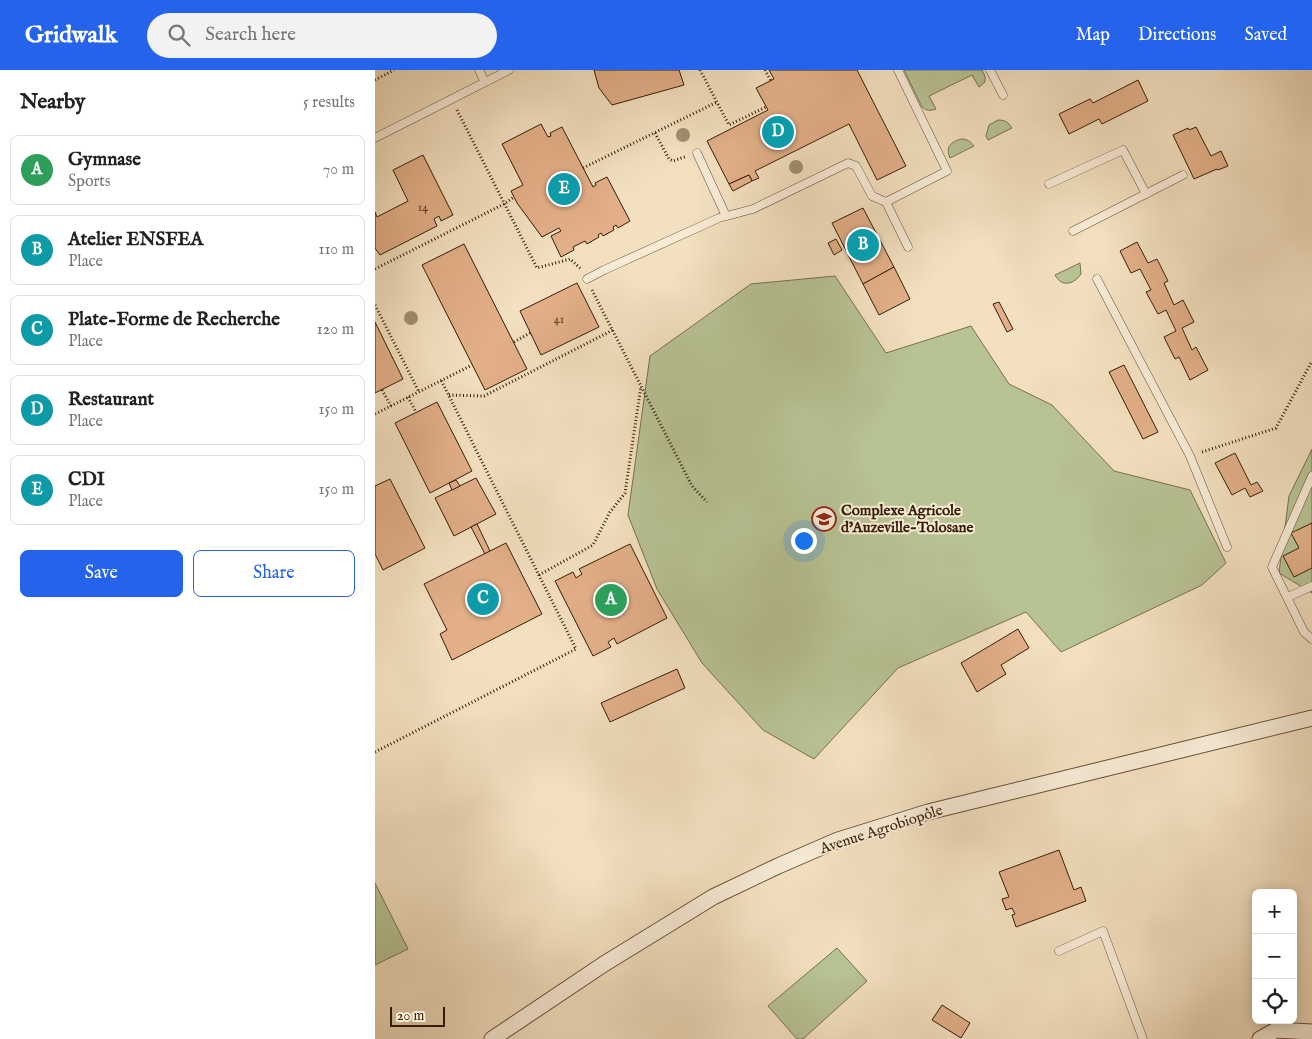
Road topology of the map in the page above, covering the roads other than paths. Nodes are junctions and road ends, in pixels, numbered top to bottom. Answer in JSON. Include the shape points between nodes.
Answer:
{"nodes":[{"id":1,"x":479,"y":70,"type":"edge"},
{"id":2,"x":509,"y":70,"type":"edge"},
{"id":3,"x":898,"y":70,"type":"edge"},
{"id":4,"x":990,"y":70,"type":"edge"},
{"id":5,"x":485,"y":82,"type":"junction"},
{"id":6,"x":1003,"y":95,"type":"dead end"},
{"id":7,"x":375,"y":138,"type":"edge"},
{"id":8,"x":697,"y":153,"type":"road end"},
{"id":9,"x":1183,"y":175,"type":"dead end"},
{"id":10,"x":1049,"y":184,"type":"dead end"},
{"id":11,"x":1145,"y":194,"type":"junction"},
{"id":12,"x":886,"y":202,"type":"junction"},
{"id":13,"x":726,"y":216,"type":"junction"},
{"id":14,"x":1073,"y":231,"type":"dead end"},
{"id":15,"x":909,"y":247,"type":"dead end"},
{"id":16,"x":587,"y":279,"type":"road end"},
{"id":17,"x":1097,"y":279,"type":"dead end"},
{"id":18,"x":1312,"y":476,"type":"edge"},
{"id":19,"x":1227,"y":547,"type":"dead end"},
{"id":20,"x":1312,"y":586,"type":"edge"},
{"id":21,"x":1288,"y":597,"type":"junction"},
{"id":22,"x":1312,"y":639,"type":"edge"},
{"id":23,"x":1312,"y":718,"type":"edge"},
{"id":24,"x":1059,"y":951,"type":"dead end"},
{"id":25,"x":1312,"y":1032,"type":"edge"},
{"id":26,"x":492,"y":1039,"type":"edge"},
{"id":27,"x":1143,"y":1039,"type":"edge"},
{"id":28,"x":1260,"y":1039,"type":"edge"}],
"edges":[{"from":1,"to":5,"type":"lane"},
{"from":2,"to":5,"type":"lane"},
{"from":3,"to":12,"type":"lane","via":[[947,171]]},
{"from":4,"to":6,"type":"lane"},
{"from":5,"to":7,"type":"lane"},
{"from":8,"to":13,"type":"lane"},
{"from":9,"to":11,"type":"lane"},
{"from":10,"to":11,"type":"lane","via":[[1123,150]]},
{"from":11,"to":14,"type":"lane"},
{"from":12,"to":13,"type":"lane","via":[[872,196],[856,166],[848,163],[753,209]]},
{"from":12,"to":15,"type":"lane"},
{"from":13,"to":16,"type":"lane"},
{"from":17,"to":19,"type":"lane","via":[[1189,456]]},
{"from":18,"to":21,"type":"lane","via":[[1272,566]]},
{"from":20,"to":21,"type":"lane"},
{"from":21,"to":22,"type":"lane","via":[[1304,632]]},
{"from":23,"to":26,"type":"street","name":"Avenue Agrobiopôle","via":[[928,812],[839,840],[713,897],[604,964]]},
{"from":24,"to":27,"type":"lane","via":[[1103,931]]},
{"from":25,"to":28,"type":"street","via":[[1276,1030]]}]}
